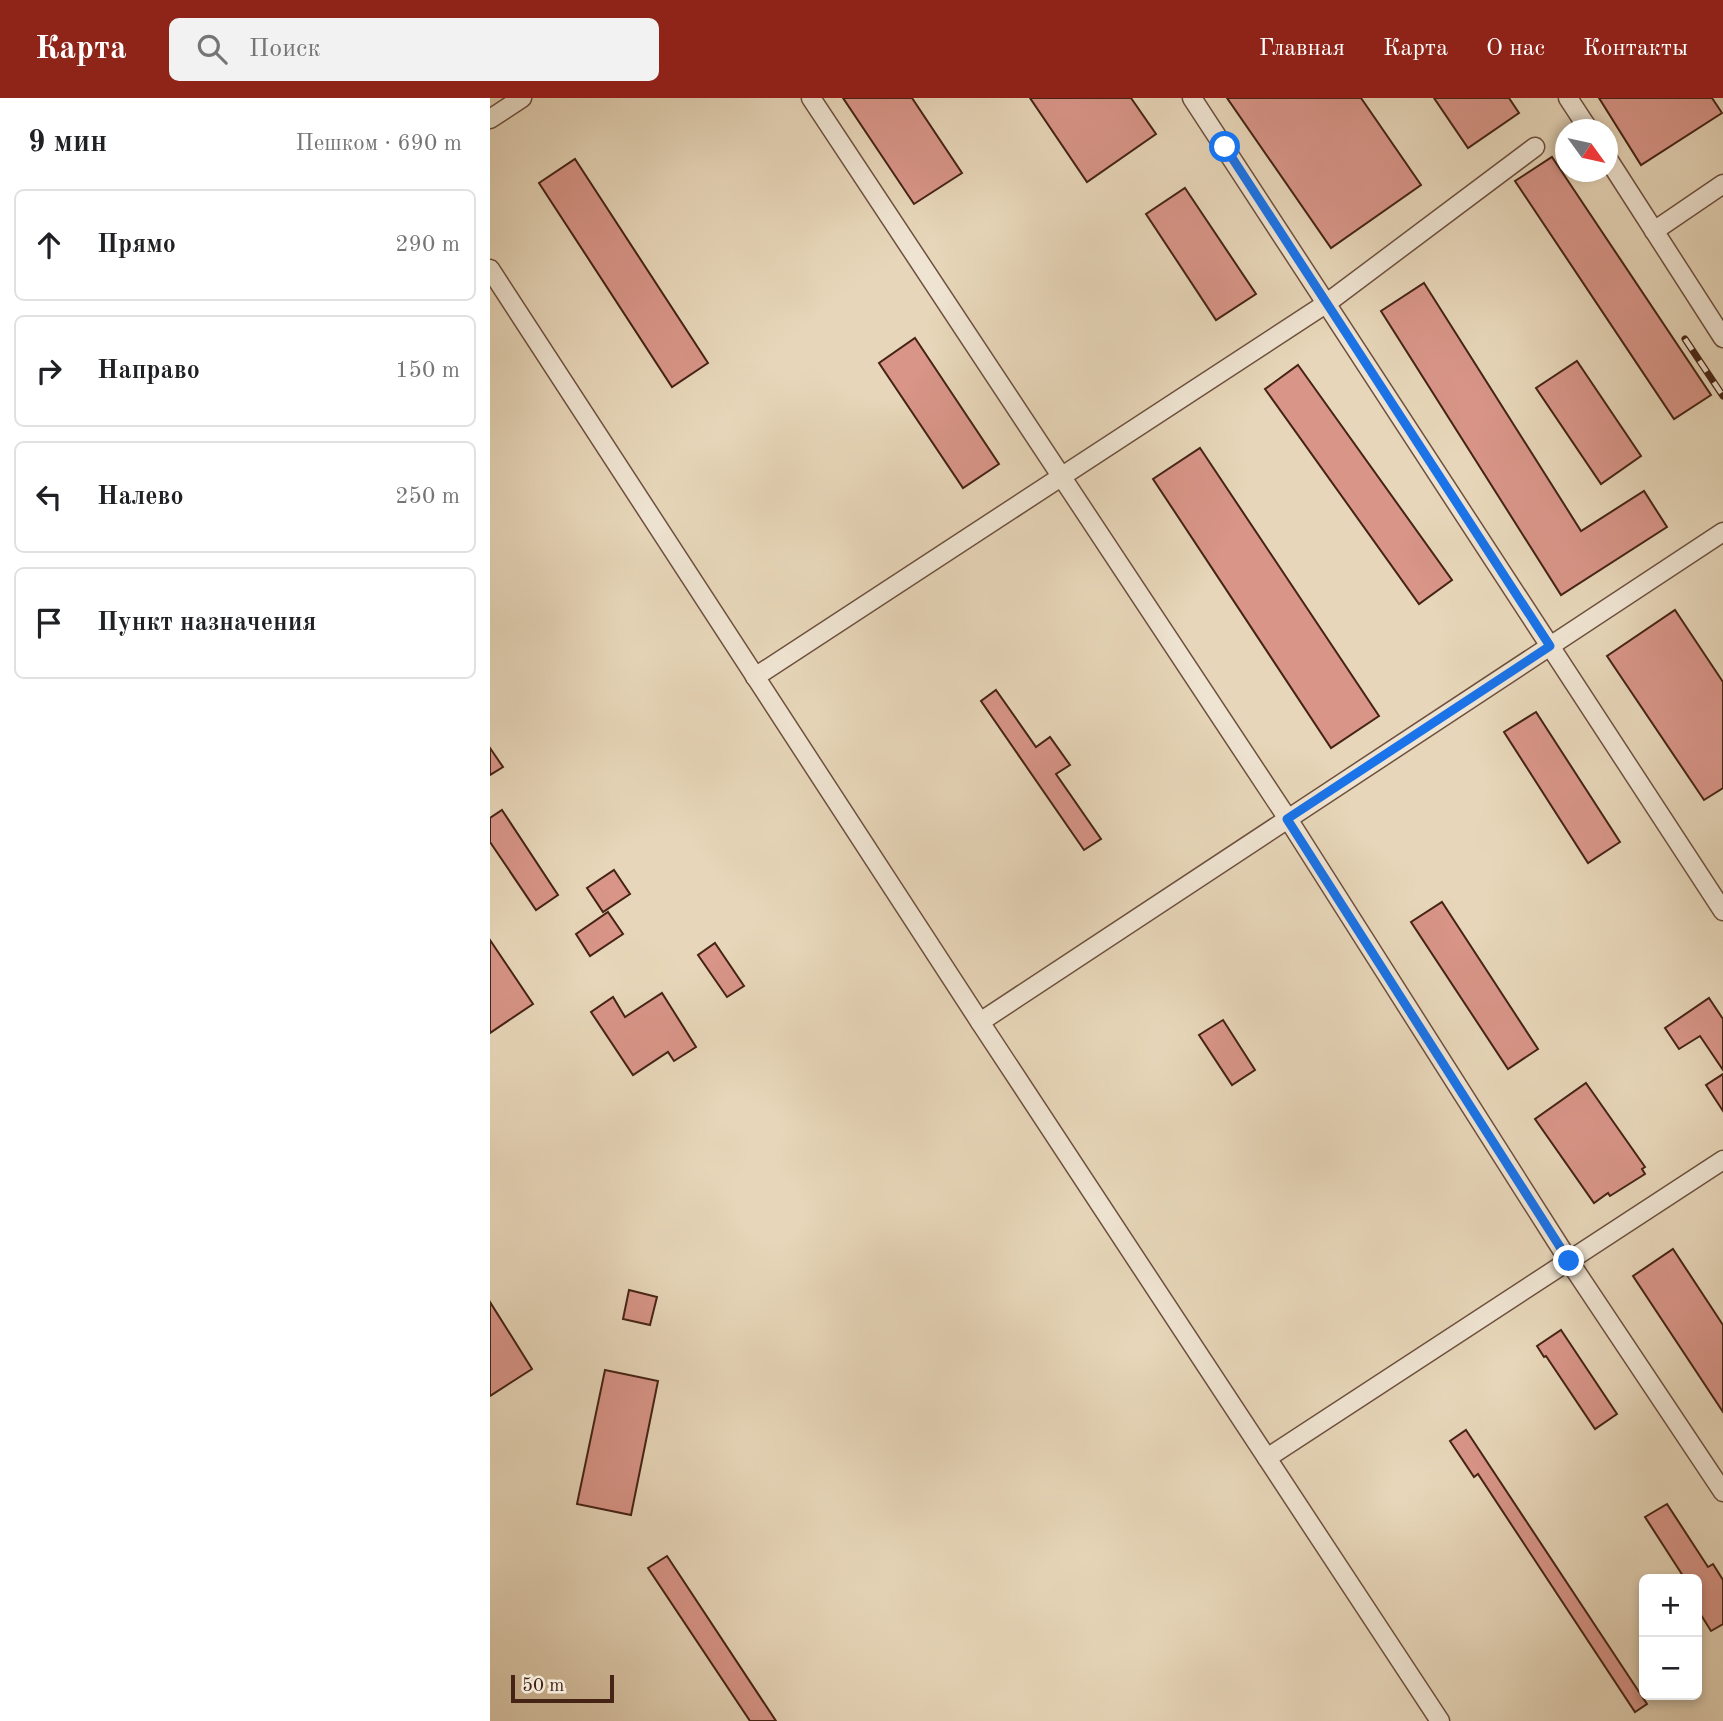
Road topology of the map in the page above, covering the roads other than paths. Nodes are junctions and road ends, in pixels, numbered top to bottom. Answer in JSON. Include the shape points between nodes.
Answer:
{"nodes":[{"id":1,"x":522,"y":98,"type":"edge"},
{"id":2,"x":811,"y":98,"type":"edge"},
{"id":3,"x":1192,"y":98,"type":"edge"},
{"id":4,"x":1568,"y":98,"type":"edge"},
{"id":5,"x":490,"y":119,"type":"edge"},
{"id":6,"x":1582,"y":119,"type":"edge"},
{"id":7,"x":1535,"y":147,"type":"dead end"},
{"id":8,"x":1618,"y":175,"type":"edge"},
{"id":9,"x":1723,"y":184,"type":"edge"},
{"id":10,"x":1654,"y":231,"type":"junction"},
{"id":11,"x":490,"y":270,"type":"edge"},
{"id":12,"x":1327,"y":303,"type":"junction"},
{"id":13,"x":1723,"y":338,"type":"edge"},
{"id":14,"x":1060,"y":477,"type":"junction"},
{"id":15,"x":1723,"y":532,"type":"edge"},
{"id":16,"x":1550,"y":646,"type":"junction"},
{"id":17,"x":755,"y":677,"type":"junction"},
{"id":18,"x":1287,"y":819,"type":"junction"},
{"id":19,"x":1723,"y":911,"type":"edge"},
{"id":20,"x":980,"y":1021,"type":"junction"},
{"id":21,"x":1723,"y":1160,"type":"edge"},
{"id":22,"x":1569,"y":1261,"type":"junction"},
{"id":23,"x":1267,"y":1458,"type":"junction"},
{"id":24,"x":1723,"y":1492,"type":"edge"},
{"id":25,"x":1440,"y":1721,"type":"edge"}],
"edges":[{"from":1,"to":5,"type":"lane"},
{"from":2,"to":14,"type":"lane"},
{"from":3,"to":12,"type":"lane"},
{"from":4,"to":6,"type":"lane"},
{"from":7,"to":12,"type":"lane"},
{"from":8,"to":10,"type":"lane"},
{"from":9,"to":10,"type":"lane"},
{"from":10,"to":13,"type":"lane"},
{"from":11,"to":17,"type":"lane"},
{"from":12,"to":14,"type":"lane"},
{"from":12,"to":16,"type":"lane"},
{"from":14,"to":17,"type":"lane"},
{"from":14,"to":18,"type":"lane"},
{"from":15,"to":16,"type":"lane"},
{"from":16,"to":18,"type":"lane"},
{"from":16,"to":19,"type":"lane"},
{"from":17,"to":20,"type":"lane"},
{"from":18,"to":20,"type":"lane"},
{"from":18,"to":22,"type":"lane"},
{"from":20,"to":23,"type":"lane"},
{"from":21,"to":22,"type":"lane"},
{"from":22,"to":23,"type":"lane"},
{"from":22,"to":24,"type":"lane"},
{"from":23,"to":25,"type":"lane"}]}
